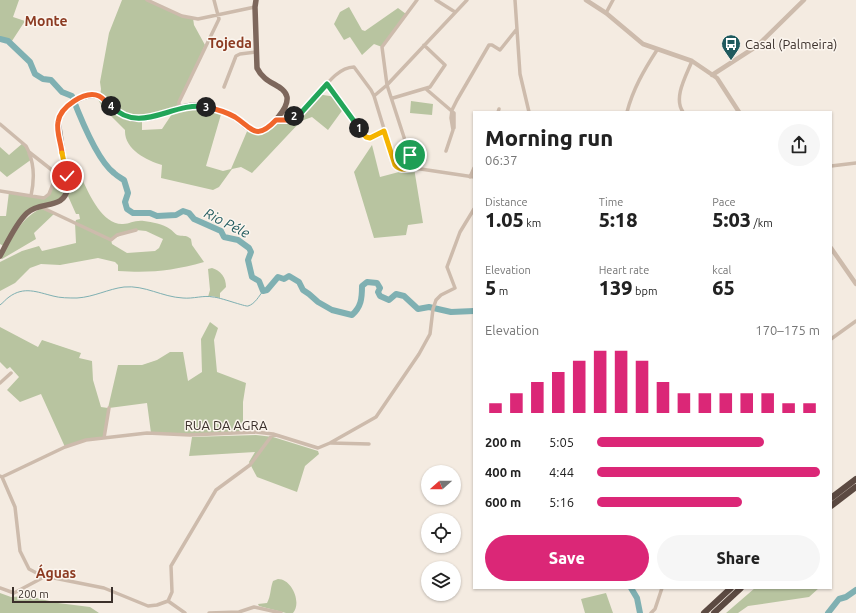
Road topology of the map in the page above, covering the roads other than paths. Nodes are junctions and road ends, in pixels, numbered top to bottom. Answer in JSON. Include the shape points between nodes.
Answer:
{"nodes":[{"id":1,"x":147,"y":0,"type":"edge"},
{"id":2,"x":214,"y":0,"type":"edge"},
{"id":3,"x":256,"y":0,"type":"edge"},
{"id":4,"x":417,"y":0,"type":"edge"},
{"id":5,"x":436,"y":0,"type":"edge"},
{"id":6,"x":467,"y":0,"type":"edge"},
{"id":7,"x":515,"y":0,"type":"edge"},
{"id":8,"x":586,"y":0,"type":"edge"},
{"id":9,"x":613,"y":0,"type":"edge"},
{"id":10,"x":804,"y":0,"type":"edge"},
{"id":11,"x":255,"y":7,"type":"junction"},
{"id":12,"x":455,"y":12,"type":"junction"},
{"id":13,"x":606,"y":14,"type":"junction"},
{"id":14,"x":218,"y":16,"type":"junction"},
{"id":15,"x":516,"y":30,"type":"junction"},
{"id":16,"x":424,"y":45,"type":"junction"},
{"id":17,"x":657,"y":50,"type":"junction"},
{"id":18,"x":256,"y":52,"type":"junction"},
{"id":19,"x":692,"y":61,"type":"junction"},
{"id":20,"x":712,"y":75,"type":"junction"},
{"id":21,"x":327,"y":84,"type":"junction"},
{"id":22,"x":387,"y":85,"type":"junction"},
{"id":23,"x":224,"y":87,"type":"dead end"},
{"id":24,"x":426,"y":89,"type":"junction"},
{"id":25,"x":374,"y":96,"type":"junction"},
{"id":26,"x":393,"y":98,"type":"junction"},
{"id":27,"x":179,"y":109,"type":"junction"},
{"id":28,"x":452,"y":110,"type":"junction"},
{"id":29,"x":283,"y":111,"type":"junction"},
{"id":30,"x":529,"y":111,"type":"edge"},
{"id":31,"x":627,"y":111,"type":"edge"},
{"id":32,"x":682,"y":111,"type":"edge"},
{"id":33,"x":739,"y":111,"type":"edge"},
{"id":34,"x":297,"y":115,"type":"junction"},
{"id":35,"x":293,"y":118,"type":"junction"},
{"id":36,"x":276,"y":120,"type":"junction"},
{"id":37,"x":0,"y":124,"type":"edge"},
{"id":38,"x":384,"y":131,"type":"junction"},
{"id":39,"x":446,"y":151,"type":"dead end"},
{"id":40,"x":28,"y":152,"type":"junction"},
{"id":41,"x":856,"y":163,"type":"edge"},
{"id":42,"x":832,"y":166,"type":"edge"},
{"id":43,"x":414,"y":168,"type":"junction"},
{"id":44,"x":57,"y":174,"type":"junction"},
{"id":45,"x":67,"y":176,"type":"junction"},
{"id":46,"x":472,"y":177,"type":"edge"},
{"id":47,"x":0,"y":191,"type":"edge"},
{"id":48,"x":31,"y":196,"type":"junction"},
{"id":49,"x":41,"y":206,"type":"junction"},
{"id":50,"x":473,"y":211,"type":"edge"},
{"id":51,"x":136,"y":230,"type":"dead end"},
{"id":52,"x":832,"y":249,"type":"edge"},
{"id":53,"x":0,"y":256,"type":"edge"},
{"id":54,"x":856,"y":281,"type":"edge"},
{"id":55,"x":856,"y":321,"type":"edge"},
{"id":56,"x":832,"y":338,"type":"edge"},
{"id":57,"x":11,"y":373,"type":"dead end"},
{"id":58,"x":0,"y":383,"type":"edge"},
{"id":59,"x":109,"y":408,"type":"dead end"},
{"id":60,"x":273,"y":434,"type":"junction"},
{"id":61,"x":104,"y":438,"type":"junction"},
{"id":62,"x":330,"y":443,"type":"junction"},
{"id":63,"x":369,"y":444,"type":"dead end"},
{"id":64,"x":1,"y":476,"type":"edge"},
{"id":65,"x":856,"y":479,"type":"edge"},
{"id":66,"x":856,"y":487,"type":"edge"},
{"id":67,"x":832,"y":497,"type":"edge"},
{"id":68,"x":832,"y":505,"type":"edge"},
{"id":69,"x":44,"y":577,"type":"junction"},
{"id":70,"x":0,"y":588,"type":"edge"},
{"id":71,"x":662,"y":589,"type":"edge"},
{"id":72,"x":730,"y":589,"type":"edge"},
{"id":73,"x":740,"y":589,"type":"edge"},
{"id":74,"x":168,"y":601,"type":"junction"},
{"id":75,"x":185,"y":613,"type":"edge"},
{"id":76,"x":209,"y":613,"type":"edge"},
{"id":77,"x":281,"y":613,"type":"edge"},
{"id":78,"x":651,"y":613,"type":"edge"},
{"id":79,"x":704,"y":613,"type":"edge"},
{"id":80,"x":714,"y":613,"type":"edge"}],
"edges":[{"from":1,"to":14,"type":"street","via":[[182,16],[198,19]]},
{"from":2,"to":14,"type":"street"},
{"from":3,"to":11,"type":"main road"},
{"from":4,"to":22,"type":"street","via":[[382,47]]},
{"from":5,"to":12,"type":"street"},
{"from":6,"to":12,"type":"street"},
{"from":7,"to":15,"type":"street"},
{"from":8,"to":13,"type":"street"},
{"from":9,"to":13,"type":"street"},
{"from":10,"to":20,"type":"street","via":[[757,46]]},
{"from":11,"to":14,"type":"street"},
{"from":11,"to":18,"type":"main road"},
{"from":12,"to":16,"type":"street"},
{"from":13,"to":17,"type":"street","via":[[643,44]]},
{"from":14,"to":27,"type":"street","via":[[179,102]]},
{"from":15,"to":28,"type":"street","via":[[500,50],[489,45]]},
{"from":15,"to":30,"type":"street","via":[[520,74]]},
{"from":16,"to":22,"type":"street"},
{"from":16,"to":24,"type":"street","via":[[445,65]]},
{"from":17,"to":19,"type":"street"},
{"from":17,"to":31,"type":"street","via":[[644,69]]},
{"from":18,"to":23,"type":"street","via":[[236,56]]},
{"from":18,"to":29,"type":"main road","via":[[257,68],[261,76],[285,93],[287,101]]},
{"from":19,"to":20,"type":"street"},
{"from":19,"to":32,"type":"street","via":[[679,98]]},
{"from":20,"to":33,"type":"street","via":[[721,82]]},
{"from":21,"to":25,"type":"street","via":[[348,67],[354,66]]},
{"from":21,"to":34,"type":"street"},
{"from":21,"to":38,"type":"street","via":[[366,137],[370,138]]},
{"from":22,"to":25,"type":"street"},
{"from":22,"to":26,"type":"street"},
{"from":24,"to":26,"type":"street"},
{"from":24,"to":28,"type":"street"},
{"from":25,"to":38,"type":"street"},
{"from":26,"to":43,"type":"street"},
{"from":27,"to":36,"type":"main road","via":[[200,106],[224,112],[254,131],[265,129]]},
{"from":27,"to":45,"type":"main road","via":[[136,120],[114,110],[100,96],[81,97],[62,113],[58,125]]},
{"from":28,"to":39,"type":"street","via":[[450,118],[453,130]]},
{"from":29,"to":34,"type":"street"},
{"from":29,"to":35,"type":"street"},
{"from":29,"to":36,"type":"main road"},
{"from":34,"to":35,"type":"street"},
{"from":35,"to":36,"type":"street"},
{"from":37,"to":40,"type":"street","via":[[26,146]]},
{"from":38,"to":43,"type":"street","via":[[395,165],[401,169]]},
{"from":40,"to":44,"type":"street"},
{"from":40,"to":48,"type":"street","via":[[32,159]]},
{"from":41,"to":42,"type":"street"},
{"from":43,"to":46,"type":"street"},
{"from":44,"to":45,"type":"street"},
{"from":44,"to":48,"type":"street","via":[[47,196]]},
{"from":45,"to":49,"type":"main road","via":[[68,187],[65,197],[58,202]]},
{"from":47,"to":48,"type":"street"},
{"from":49,"to":51,"type":"street","via":[[111,240],[117,235]]},
{"from":49,"to":53,"type":"main road","via":[[22,218]]},
{"from":50,"to":62,"type":"street","name":"RUA DA AGRA","via":[[460,232],[447,267],[455,288],[441,295],[434,304],[430,334],[420,354],[376,417]]},
{"from":52,"to":54,"type":"street"},
{"from":55,"to":56,"type":"street"},
{"from":57,"to":58,"type":"street"},
{"from":59,"to":61,"type":"street"},
{"from":60,"to":61,"type":"street","name":"RUA DA AGRA","via":[[147,433]]},
{"from":60,"to":62,"type":"street","name":"RUA DA AGRA","via":[[318,448]]},
{"from":60,"to":74,"type":"street","via":[[250,465],[216,490],[170,566],[172,592]]},
{"from":61,"to":64,"type":"street","name":"RUA DA AGRA","via":[[86,440],[65,447]]},
{"from":62,"to":63,"type":"street"},
{"from":64,"to":69,"type":"street","via":[[15,507],[20,550],[29,569]]},
{"from":65,"to":67,"type":"highway"},
{"from":66,"to":68,"type":"highway"},
{"from":69,"to":70,"type":"street","via":[[14,593]]},
{"from":69,"to":74,"type":"street","via":[[104,588],[148,606],[157,606]]},
{"from":71,"to":78,"type":"street","via":[[655,609]]},
{"from":72,"to":79,"type":"highway"},
{"from":73,"to":80,"type":"highway"},
{"from":74,"to":75,"type":"street"},
{"from":76,"to":77,"type":"street","via":[[240,612],[254,607]]}]}
